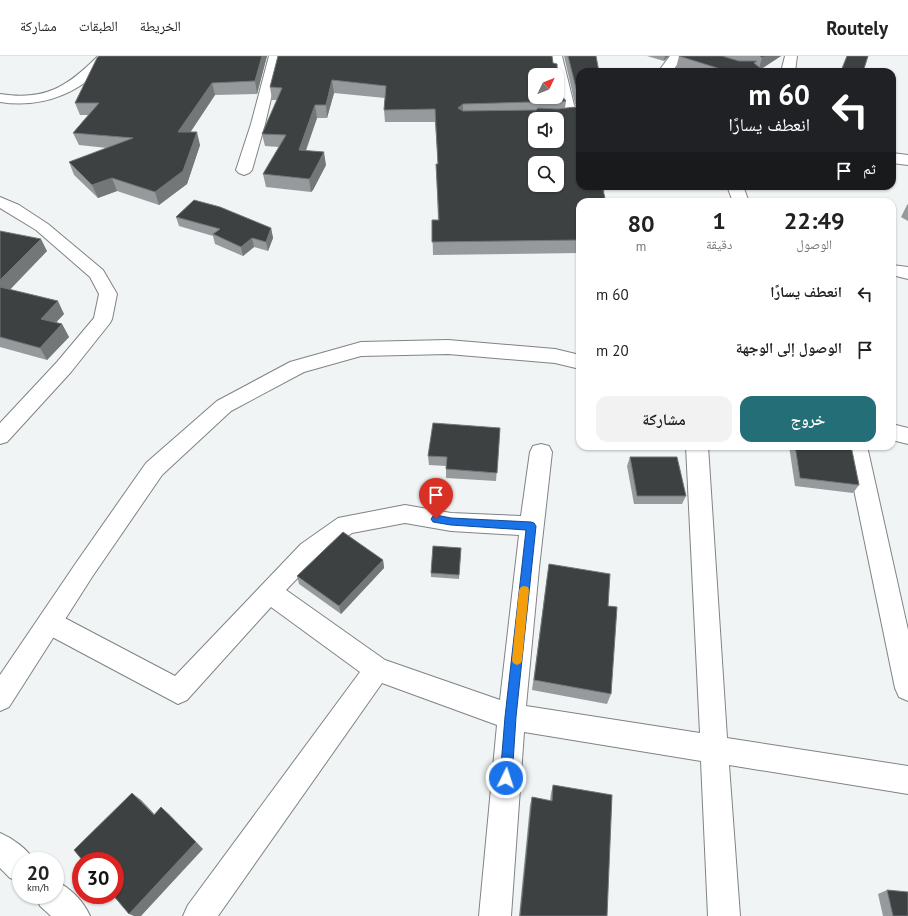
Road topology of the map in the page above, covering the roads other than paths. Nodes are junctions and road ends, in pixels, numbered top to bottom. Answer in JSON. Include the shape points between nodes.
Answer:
{"nodes":[{"id":1,"x":105,"y":56,"type":"edge"},
{"id":2,"x":275,"y":56,"type":"edge"},
{"id":3,"x":556,"y":56,"type":"edge"},
{"id":4,"x":677,"y":56,"type":"edge"},
{"id":5,"x":791,"y":56,"type":"edge"},
{"id":6,"x":668,"y":68,"type":"edge"},
{"id":7,"x":789,"y":68,"type":"edge"},
{"id":8,"x":0,"y":98,"type":"edge"},
{"id":9,"x":576,"y":113,"type":"edge"},
{"id":10,"x":896,"y":158,"type":"edge"},
{"id":11,"x":908,"y":160,"type":"edge"},
{"id":12,"x":244,"y":170,"type":"dead end"},
{"id":13,"x":0,"y":202,"type":"edge"},
{"id":14,"x":896,"y":271,"type":"edge"},
{"id":15,"x":908,"y":273,"type":"edge"},
{"id":16,"x":576,"y":361,"type":"edge"},
{"id":17,"x":896,"y":433,"type":"edge"},
{"id":18,"x":0,"y":436,"type":"edge"},
{"id":19,"x":908,"y":436,"type":"edge"},
{"id":20,"x":697,"y":450,"type":"edge"},
{"id":21,"x":857,"y":450,"type":"edge"},
{"id":22,"x":541,"y":452,"type":"dead end"},
{"id":23,"x":531,"y":526,"type":"junction"},
{"id":24,"x":269,"y":592,"type":"junction"},
{"id":25,"x":50,"y":623,"type":"junction"},
{"id":26,"x":377,"y":669,"type":"junction"},
{"id":27,"x":908,"y":688,"type":"edge"},
{"id":28,"x":0,"y":698,"type":"edge"},
{"id":29,"x":511,"y":717,"type":"junction"},
{"id":30,"x":715,"y":750,"type":"junction"},
{"id":31,"x":908,"y":780,"type":"edge"},
{"id":32,"x":0,"y":848,"type":"edge"},
{"id":33,"x":12,"y":859,"type":"edge"},
{"id":34,"x":61,"y":904,"type":"edge"},
{"id":35,"x":74,"y":916,"type":"edge"},
{"id":36,"x":199,"y":916,"type":"edge"},
{"id":37,"x":495,"y":916,"type":"edge"},
{"id":38,"x":724,"y":916,"type":"edge"}],
"edges":[{"from":1,"to":8,"type":"street","via":[[78,83],[68,89],[32,99]]},
{"from":2,"to":12,"type":"street"},
{"from":3,"to":9,"type":"street","via":[[567,107]]},
{"from":4,"to":6,"type":"street"},
{"from":5,"to":7,"type":"street"},
{"from":10,"to":11,"type":"street"},
{"from":13,"to":18,"type":"street","via":[[42,227],[97,274],[108,294],[103,319],[64,367]]},
{"from":14,"to":15,"type":"street"},
{"from":16,"to":25,"type":"street","via":[[555,356],[448,347],[361,349],[297,366],[224,406],[154,469]]},
{"from":17,"to":19,"type":"street"},
{"from":20,"to":30,"type":"street"},
{"from":21,"to":27,"type":"street"},
{"from":22,"to":23,"type":"street"},
{"from":23,"to":24,"type":"street","via":[[451,522],[406,514],[346,525],[309,551]]},
{"from":23,"to":29,"type":"street"},
{"from":24,"to":25,"type":"street","via":[[178,691]]},
{"from":24,"to":26,"type":"street"},
{"from":25,"to":28,"type":"street"},
{"from":26,"to":29,"type":"street"},
{"from":26,"to":36,"type":"street"},
{"from":29,"to":30,"type":"street"},
{"from":29,"to":37,"type":"street"},
{"from":30,"to":31,"type":"street"},
{"from":30,"to":38,"type":"street"},
{"from":32,"to":33,"type":"street"},
{"from":34,"to":35,"type":"street"}]}
